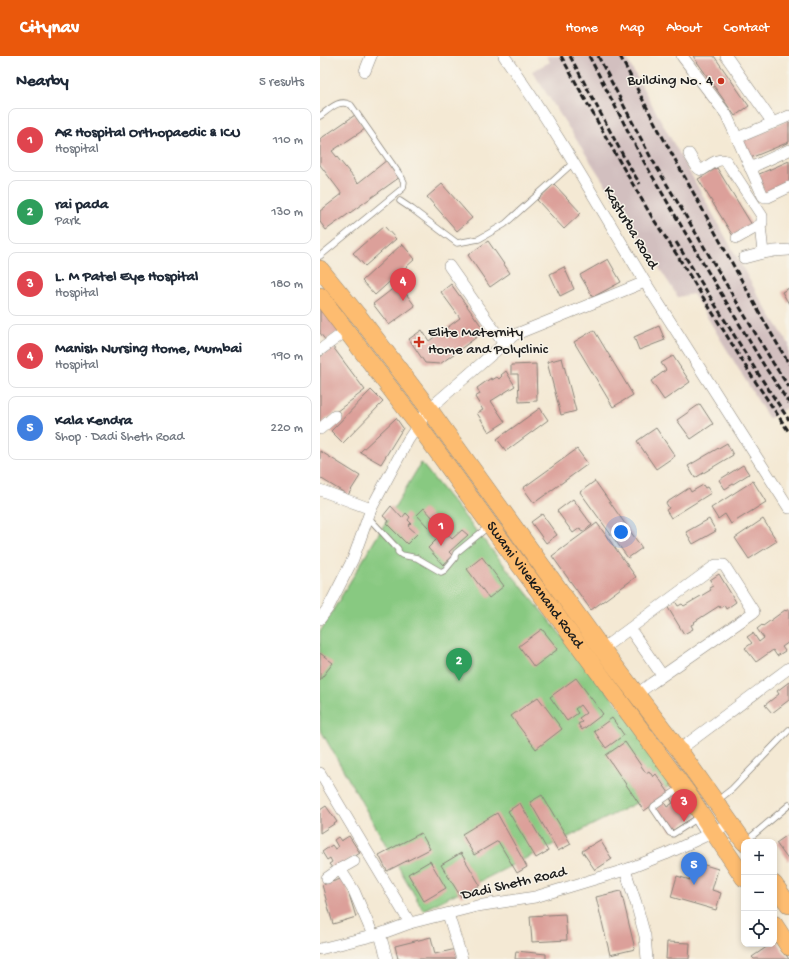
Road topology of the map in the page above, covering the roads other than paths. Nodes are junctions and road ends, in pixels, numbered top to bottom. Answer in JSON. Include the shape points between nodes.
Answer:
{"nodes":[{"id":1,"x":371,"y":56,"type":"edge"},
{"id":2,"x":504,"y":56,"type":"edge"},
{"id":3,"x":682,"y":56,"type":"edge"},
{"id":4,"x":726,"y":56,"type":"edge"},
{"id":5,"x":365,"y":71,"type":"dead end"},
{"id":6,"x":320,"y":116,"type":"edge"},
{"id":7,"x":789,"y":116,"type":"edge"},
{"id":8,"x":773,"y":123,"type":"junction"},
{"id":9,"x":737,"y":138,"type":"junction"},
{"id":10,"x":789,"y":150,"type":"edge"},
{"id":11,"x":689,"y":154,"type":"dead end"},
{"id":12,"x":573,"y":163,"type":"junction"},
{"id":13,"x":750,"y":168,"type":"junction"},
{"id":14,"x":789,"y":186,"type":"edge"},
{"id":15,"x":400,"y":201,"type":"dead end"},
{"id":16,"x":760,"y":225,"type":"junction"},
{"id":17,"x":737,"y":238,"type":"dead end"},
{"id":18,"x":789,"y":250,"type":"edge"},
{"id":19,"x":764,"y":253,"type":"junction"},
{"id":20,"x":320,"y":256,"type":"edge"},
{"id":21,"x":744,"y":258,"type":"dead end"},
{"id":22,"x":449,"y":266,"type":"dead end"},
{"id":23,"x":320,"y":269,"type":"edge"},
{"id":24,"x":645,"y":282,"type":"junction"},
{"id":25,"x":334,"y":286,"type":"junction"},
{"id":26,"x":320,"y":297,"type":"edge"},
{"id":27,"x":346,"y":331,"type":"junction"},
{"id":28,"x":504,"y":344,"type":"junction"},
{"id":29,"x":320,"y":350,"type":"edge"},
{"id":30,"x":429,"y":409,"type":"junction"},
{"id":31,"x":335,"y":416,"type":"dead end"},
{"id":32,"x":418,"y":425,"type":"junction"},
{"id":33,"x":320,"y":428,"type":"edge"},
{"id":34,"x":320,"y":490,"type":"edge"},
{"id":35,"x":789,"y":508,"type":"edge"},
{"id":36,"x":369,"y":513,"type":"junction"},
{"id":37,"x":490,"y":525,"type":"junction"},
{"id":38,"x":320,"y":619,"type":"edge"},
{"id":39,"x":630,"y":629,"type":"junction"},
{"id":40,"x":602,"y":649,"type":"junction"},
{"id":41,"x":789,"y":668,"type":"edge"},
{"id":42,"x":662,"y":676,"type":"junction"},
{"id":43,"x":637,"y":694,"type":"junction"},
{"id":44,"x":789,"y":730,"type":"edge"},
{"id":45,"x":678,"y":750,"type":"junction"},
{"id":46,"x":320,"y":773,"type":"edge"},
{"id":47,"x":685,"y":791,"type":"junction"},
{"id":48,"x":715,"y":802,"type":"junction"},
{"id":49,"x":789,"y":804,"type":"edge"},
{"id":50,"x":694,"y":820,"type":"junction"},
{"id":51,"x":731,"y":823,"type":"junction"},
{"id":52,"x":710,"y":834,"type":"junction"},
{"id":53,"x":742,"y":839,"type":"edge"},
{"id":54,"x":748,"y":839,"type":"edge"},
{"id":55,"x":354,"y":861,"type":"dead end"},
{"id":56,"x":340,"y":869,"type":"junction"},
{"id":57,"x":625,"y":870,"type":"junction"},
{"id":58,"x":742,"y":875,"type":"edge"},
{"id":59,"x":326,"y":878,"type":"dead end"},
{"id":60,"x":777,"y":888,"type":"edge"},
{"id":61,"x":789,"y":906,"type":"edge"},
{"id":62,"x":448,"y":914,"type":"junction"},
{"id":63,"x":410,"y":923,"type":"junction"},
{"id":64,"x":777,"y":929,"type":"edge"},
{"id":65,"x":377,"y":935,"type":"junction"},
{"id":66,"x":789,"y":947,"type":"edge"},
{"id":67,"x":320,"y":949,"type":"edge"},
{"id":68,"x":387,"y":959,"type":"edge"},
{"id":69,"x":462,"y":959,"type":"edge"},
{"id":70,"x":647,"y":959,"type":"edge"}],
"edges":[{"from":1,"to":5,"type":"street"},
{"from":2,"to":12,"type":"street","name":"Kasturba Road"},
{"from":3,"to":9,"type":"street","via":[[726,114]]},
{"from":4,"to":8,"type":"street"},
{"from":6,"to":20,"type":"lane","via":[[338,103],[347,102],[351,105],[404,182],[403,188]]},
{"from":7,"to":8,"type":"street"},
{"from":8,"to":9,"type":"street"},
{"from":9,"to":13,"type":"street"},
{"from":10,"to":13,"type":"street"},
{"from":11,"to":16,"type":"street","via":[[700,170],[719,160],[726,161],[762,216]]},
{"from":12,"to":15,"type":"lane","via":[[505,224],[479,239],[457,243]]},
{"from":12,"to":24,"type":"street","name":"Kasturba Road"},
{"from":13,"to":14,"type":"street","via":[[765,197]]},
{"from":16,"to":17,"type":"street"},
{"from":16,"to":19,"type":"street"},
{"from":18,"to":19,"type":"street"},
{"from":19,"to":21,"type":"street"},
{"from":22,"to":28,"type":"street"},
{"from":23,"to":25,"type":"main road","name":"Swami Vivekanand Road"},
{"from":24,"to":28,"type":"street","name":"Kasturba Road","via":[[514,336]]},
{"from":24,"to":35,"type":"street"},
{"from":25,"to":26,"type":"street"},
{"from":25,"to":30,"type":"main road","name":"Swami Vivekanand Road"},
{"from":26,"to":27,"type":"main road","name":"Swami Vivekanand Road"},
{"from":27,"to":29,"type":"street"},
{"from":27,"to":32,"type":"main road","name":"Swami Vivekanand Road"},
{"from":28,"to":30,"type":"street","name":"Kasturba Road"},
{"from":30,"to":32,"type":"street","name":"Kasturba Road"},
{"from":30,"to":40,"type":"main road","name":"Swami Vivekanand Road"},
{"from":31,"to":33,"type":"street"},
{"from":32,"to":36,"type":"street","name":"Kasturba Road"},
{"from":32,"to":37,"type":"main road","name":"Swami Vivekanand Road"},
{"from":34,"to":36,"type":"street"},
{"from":36,"to":37,"type":"lane","via":[[398,552],[417,558],[441,572],[455,558],[456,553]]},
{"from":36,"to":38,"type":"street","name":"Kasturba Road","via":[[353,559]]},
{"from":37,"to":47,"type":"main road","name":"Swami Vivekanand Road"},
{"from":39,"to":40,"type":"street"},
{"from":39,"to":42,"type":"street"},
{"from":39,"to":42,"type":"street","via":[[716,565],[724,565],[754,612]]},
{"from":40,"to":43,"type":"main road","name":"Swami Vivekanand Road"},
{"from":41,"to":45,"type":"street"},
{"from":42,"to":43,"type":"street"},
{"from":43,"to":45,"type":"main road","name":"Swami Vivekanand Road"},
{"from":44,"to":48,"type":"lane","via":[[732,789]]},
{"from":45,"to":48,"type":"main road","name":"Swami Vivekanand Road"},
{"from":46,"to":63,"type":"street"},
{"from":47,"to":50,"type":"lane","via":[[699,814]]},
{"from":47,"to":50,"type":"lane","via":[[681,788],[677,790],[653,808],[673,834]]},
{"from":47,"to":52,"type":"main road","name":"Swami Vivekanand Road"},
{"from":48,"to":51,"type":"main road","name":"Swami Vivekanand Road"},
{"from":49,"to":54,"type":"lane"},
{"from":50,"to":52,"type":"lane"},
{"from":51,"to":52,"type":"street","name":"Dadi Sheth Road"},
{"from":51,"to":53,"type":"main road","name":"Swami Vivekanand Road"},
{"from":52,"to":57,"type":"street","name":"Dadi Sheth Road"},
{"from":52,"to":58,"type":"main road","name":"Swami Vivekanand Road"},
{"from":55,"to":56,"type":"street"},
{"from":56,"to":59,"type":"street"},
{"from":56,"to":65,"type":"street"},
{"from":57,"to":62,"type":"street","name":"Dadi Sheth Road","via":[[535,897],[477,906]]},
{"from":57,"to":70,"type":"street","via":[[645,936]]},
{"from":60,"to":61,"type":"main road"},
{"from":62,"to":63,"type":"street","name":"Dadi Sheth Road"},
{"from":62,"to":69,"type":"street"},
{"from":63,"to":65,"type":"street","name":"Dadi Sheth Road"},
{"from":64,"to":66,"type":"main road"},
{"from":65,"to":67,"type":"street","name":"Dadi Sheth Road"},
{"from":65,"to":68,"type":"street"}]}
